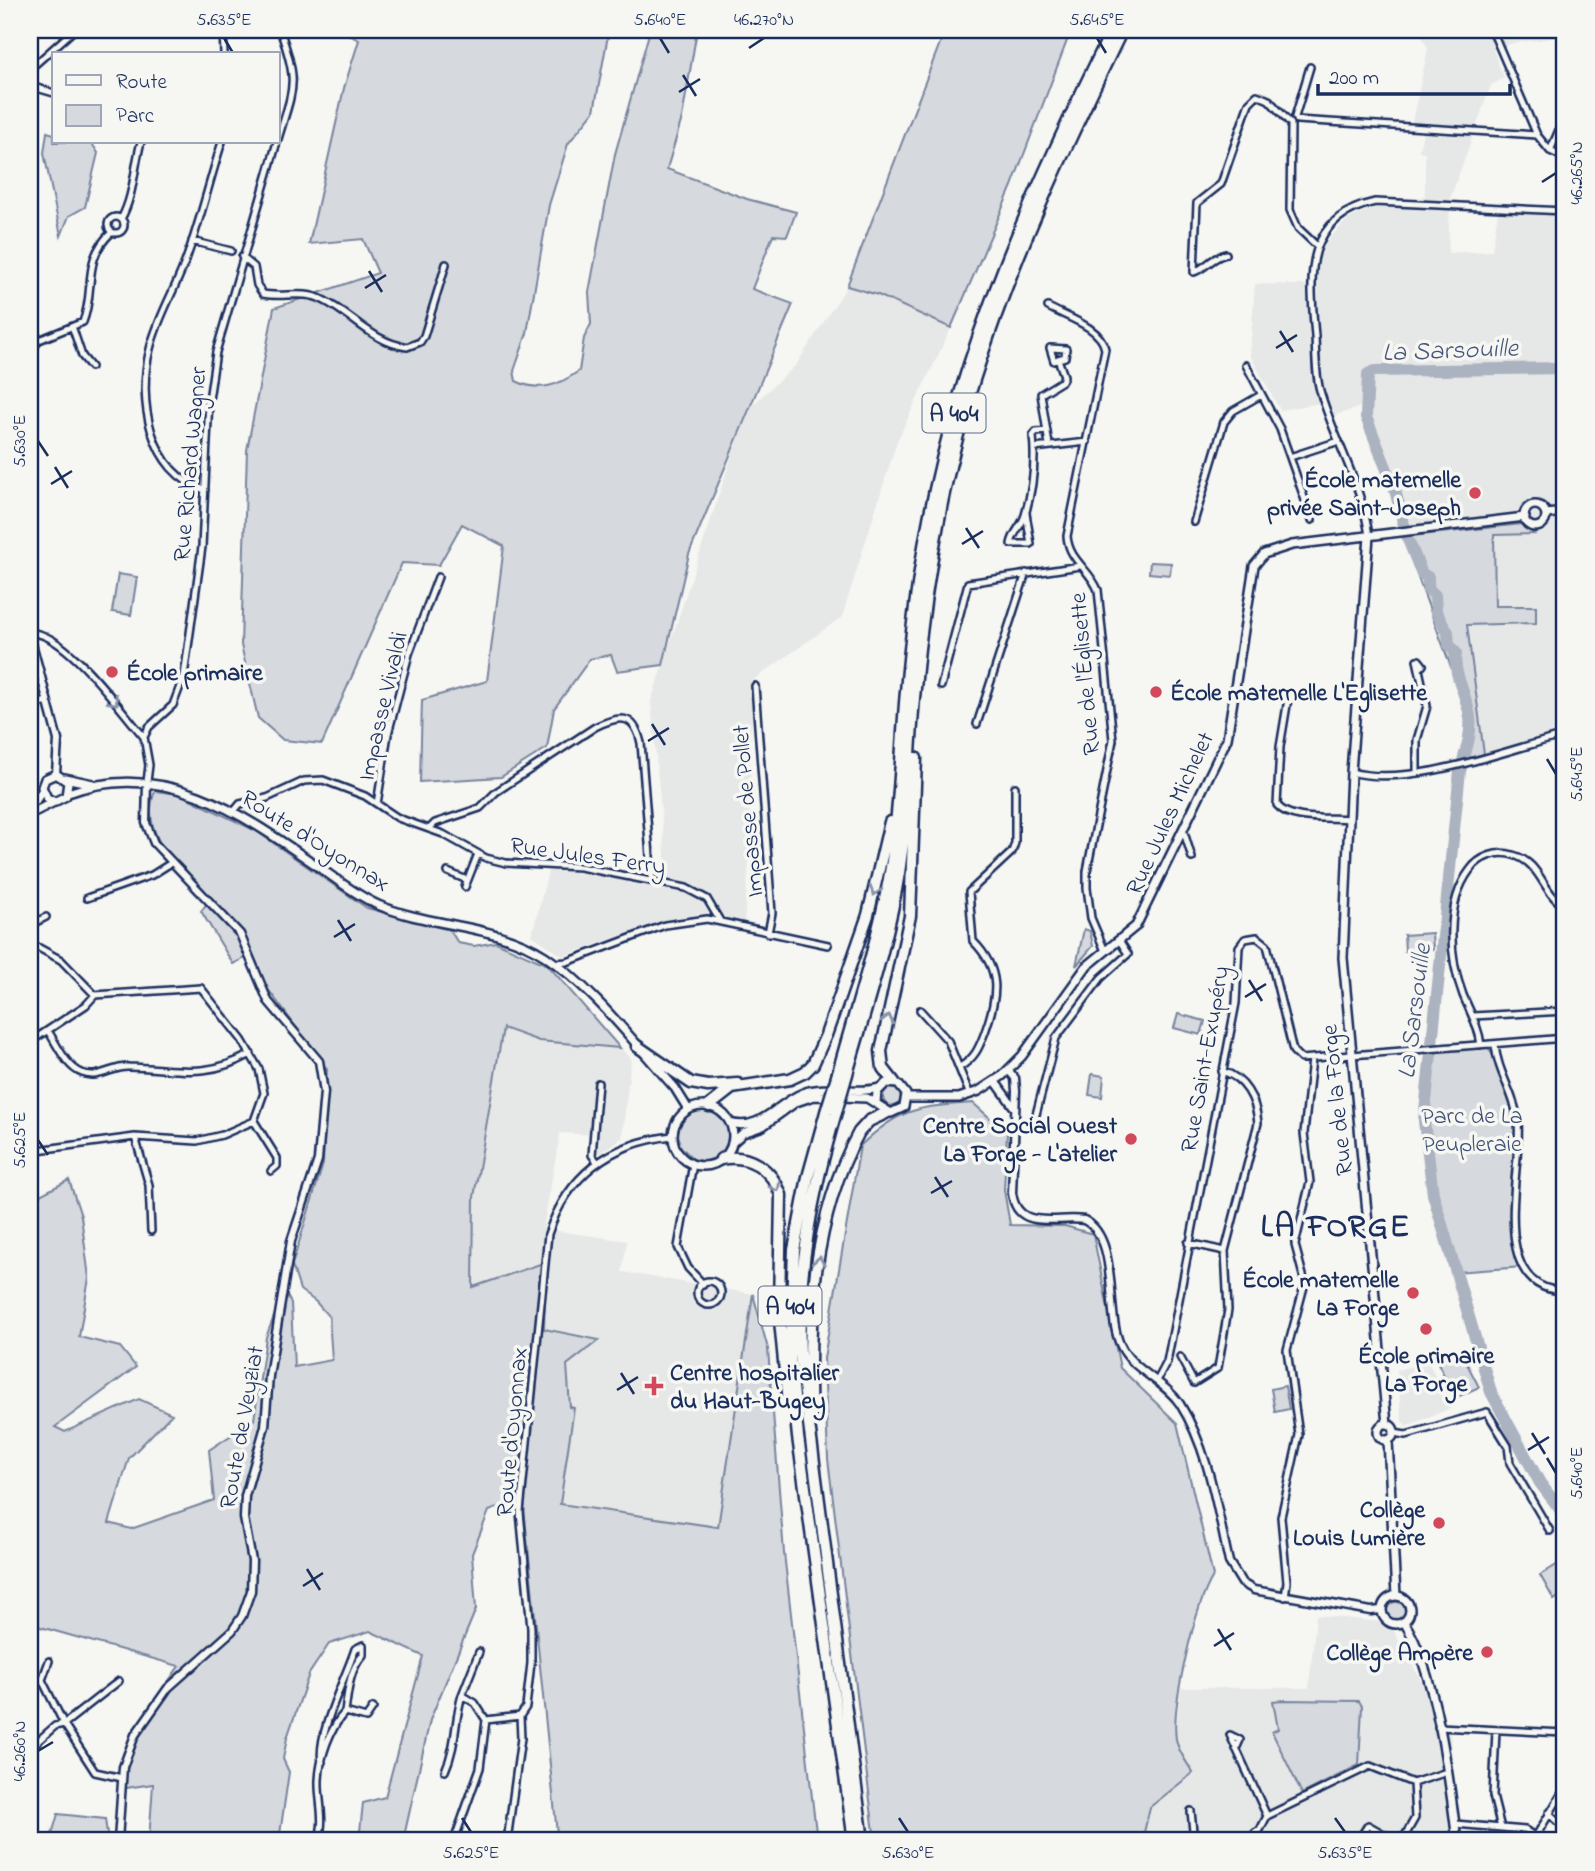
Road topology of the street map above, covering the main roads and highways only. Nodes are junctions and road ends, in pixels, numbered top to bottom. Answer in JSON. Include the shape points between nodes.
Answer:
{"nodes":[{"id":1,"x":1110,"y":30,"type":"edge"},
{"id":2,"x":1124,"y":30,"type":"edge"},
{"id":3,"x":1096,"y":72,"type":"junction"},
{"id":4,"x":1565,"y":512,"type":"edge"},
{"id":5,"x":1546,"y":514,"type":"junction"},
{"id":6,"x":1525,"y":517,"type":"junction"},
{"id":7,"x":1369,"y":536,"type":"junction"},
{"id":8,"x":918,"y":660,"type":"junction"},
{"id":9,"x":900,"y":777,"type":"junction"},
{"id":10,"x":65,"y":778,"type":"junction"},
{"id":11,"x":101,"y":784,"type":"junction"},
{"id":12,"x":42,"y":791,"type":"junction"},
{"id":13,"x":68,"y":793,"type":"junction"},
{"id":14,"x":55,"y":802,"type":"junction"},
{"id":15,"x":30,"y":811,"type":"edge"},
{"id":16,"x":637,"y":1046,"type":"junction"},
{"id":17,"x":842,"y":1073,"type":"junction"},
{"id":18,"x":894,"y":1083,"type":"junction"},
{"id":19,"x":760,"y":1084,"type":"junction"},
{"id":20,"x":879,"y":1088,"type":"junction"},
{"id":21,"x":907,"y":1098,"type":"junction"},
{"id":22,"x":876,"y":1103,"type":"junction"},
{"id":23,"x":709,"y":1106,"type":"junction"},
{"id":24,"x":688,"y":1109,"type":"junction"},
{"id":25,"x":831,"y":1112,"type":"junction"},
{"id":26,"x":886,"y":1113,"type":"junction"},
{"id":27,"x":730,"y":1123,"type":"junction"},
{"id":28,"x":732,"y":1143,"type":"junction"},
{"id":29,"x":721,"y":1159,"type":"junction"},
{"id":30,"x":1387,"y":1424,"type":"junction"},
{"id":31,"x":1391,"y":1437,"type":"junction"},
{"id":32,"x":813,"y":1476,"type":"junction"},
{"id":33,"x":808,"y":1503,"type":"junction"},
{"id":34,"x":1396,"y":1596,"type":"junction"},
{"id":35,"x":1404,"y":1622,"type":"junction"},
{"id":36,"x":854,"y":1841,"type":"edge"},
{"id":37,"x":863,"y":1841,"type":"edge"},
{"id":38,"x":1457,"y":1841,"type":"edge"}],
"edges":[{"from":1,"to":3,"type":"highway"},
{"from":2,"to":3,"type":"highway"},
{"from":3,"to":8,"type":"highway","number":"A 404","via":[[1021,243],[980,355],[940,514]]},
{"from":3,"to":9,"type":"highway","number":"A 404","via":[[1012,244],[953,417],[917,589]]},
{"from":4,"to":5,"type":"main road"},
{"from":5,"to":6,"type":"main road","via":[[1535,526]]},
{"from":5,"to":6,"type":"main road","via":[[1533,505]]},
{"from":6,"to":7,"type":"main road","name":"Rue Jules Michelet"},
{"from":7,"to":21,"type":"main road","name":"Rue Jules Michelet","via":[[1280,547],[1258,559],[1250,580],[1227,739],[1142,915],[1076,979],[995,1081],[959,1098]]},
{"from":7,"to":30,"type":"main road","name":"Rue de la Forge","via":[[1343,958]]},
{"from":8,"to":17,"type":"highway","number":"A 404","via":[[899,872],[886,934]]},
{"from":18,"to":8,"type":"highway","one_way":true,"via":[[881,1057],[910,916]]},
{"from":9,"to":17,"type":"highway","number":"A 404","via":[[884,902]]},
{"from":9,"to":19,"type":"highway","one_way":true,"via":[[868,915],[822,1046],[813,1064],[801,1074]]},
{"from":10,"to":11,"type":"main road"},
{"from":10,"to":12,"type":"main road","via":[[56,774],[45,779]]},
{"from":10,"to":13,"type":"main road"},
{"from":11,"to":13,"type":"main road"},
{"from":11,"to":16,"type":"main road","name":"Route d'Oyonnax","via":[[147,782],[188,790],[234,810],[378,904],[515,942],[572,977]]},
{"from":12,"to":14,"type":"main road"},
{"from":12,"to":15,"type":"main road"},
{"from":13,"to":14,"type":"main road"},
{"from":14,"to":15,"type":"main road"},
{"from":16,"to":19,"type":"highway","via":[[691,1083]]},
{"from":16,"to":24,"type":"main road","name":"Route d'Oyonnax"},
{"from":17,"to":25,"type":"highway","number":"A 404","bridge":true},
{"from":18,"to":20,"type":"main road"},
{"from":18,"to":21,"type":"main road","via":[[902,1086]]},
{"from":19,"to":23,"type":"highway","via":[[732,1088]]},
{"from":20,"to":22,"type":"main road"},
{"from":20,"to":27,"type":"main road","via":[[813,1090],[756,1123],[742,1127]]},
{"from":21,"to":26,"type":"main road","via":[[900,1111]]},
{"from":22,"to":26,"type":"main road"},
{"from":22,"to":28,"type":"main road","via":[[864,1097],[810,1097]]},
{"from":23,"to":24,"type":"main road"},
{"from":23,"to":27,"type":"main road"},
{"from":24,"to":29,"type":"main road","via":[[677,1120],[673,1136],[678,1153],[693,1164],[710,1165]]},
{"from":25,"to":32,"type":"highway","number":"A 404","via":[[800,1290],[801,1376]]},
{"from":25,"to":33,"type":"highway","number":"A 404","via":[[798,1225],[791,1287],[793,1391]]},
{"from":32,"to":26,"type":"highway","one_way":true,"via":[[809,1357],[821,1250],[855,1139],[867,1123]]},
{"from":27,"to":28,"type":"main road"},
{"from":28,"to":29,"type":"main road"},
{"from":29,"to":33,"type":"highway","one_way":true,"via":[[740,1158],[758,1164],[775,1181],[781,1195],[782,1360]]},
{"from":30,"to":31,"type":"main road"},
{"from":30,"to":31,"type":"main road","name":"Rue de la Forge","via":[[1380,1426],[1378,1434]]},
{"from":31,"to":34,"type":"main road"},
{"from":32,"to":37,"type":"highway","number":"A 404"},
{"from":33,"to":36,"type":"highway","number":"A 404"},
{"from":34,"to":35,"type":"main road","via":[[1410,1606]]},
{"from":34,"to":35,"type":"main road","via":[[1385,1602],[1384,1618],[1391,1623]]},
{"from":35,"to":38,"type":"main road","via":[[1424,1670],[1438,1727]]}]}
